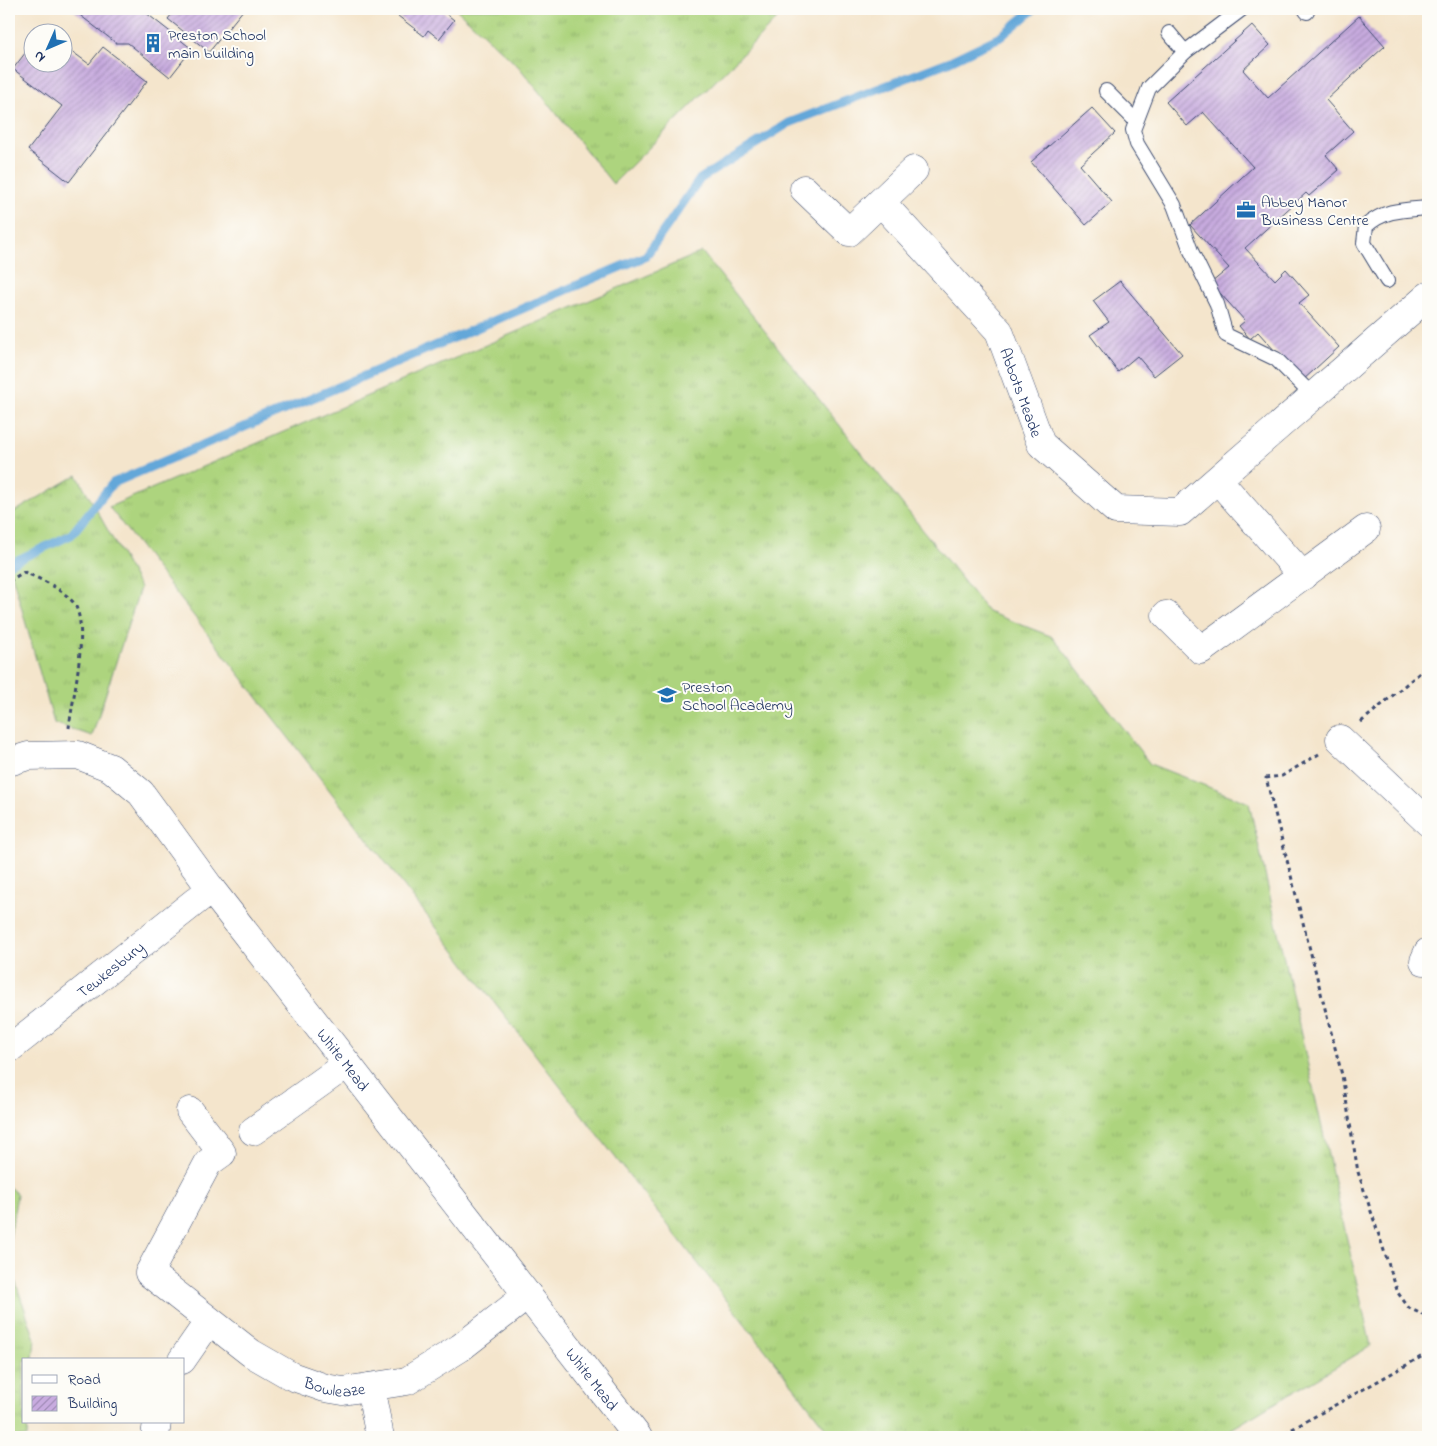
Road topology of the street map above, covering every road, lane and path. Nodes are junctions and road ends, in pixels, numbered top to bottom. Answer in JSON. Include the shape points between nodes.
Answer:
{"nodes":[{"id":1,"x":1242,"y":9,"type":"edge"},
{"id":2,"x":1169,"y":33,"type":"dead end"},
{"id":3,"x":1185,"y":52,"type":"junction"},
{"id":4,"x":1106,"y":91,"type":"dead end"},
{"id":5,"x":1136,"y":121,"type":"junction"},
{"id":6,"x":914,"y":170,"type":"dead end"},
{"id":7,"x":804,"y":189,"type":"dead end"},
{"id":8,"x":881,"y":202,"type":"junction"},
{"id":9,"x":1428,"y":208,"type":"edge"},
{"id":10,"x":1387,"y":281,"type":"dead end"},
{"id":11,"x":1428,"y":296,"type":"edge"},
{"id":12,"x":1313,"y":396,"type":"junction"},
{"id":13,"x":1218,"y":480,"type":"junction"},
{"id":14,"x":1366,"y":529,"type":"dead end"},
{"id":15,"x":1303,"y":576,"type":"junction"},
{"id":16,"x":9,"y":581,"type":"edge"},
{"id":17,"x":1166,"y":616,"type":"dead end"},
{"id":18,"x":1340,"y":740,"type":"dead end"},
{"id":19,"x":65,"y":756,"type":"junction"},
{"id":20,"x":9,"y":762,"type":"edge"},
{"id":21,"x":1266,"y":778,"type":"dead end"},
{"id":22,"x":1428,"y":822,"type":"edge"},
{"id":23,"x":211,"y":889,"type":"junction"},
{"id":24,"x":9,"y":1048,"type":"edge"},
{"id":25,"x":347,"y":1064,"type":"junction"},
{"id":26,"x":190,"y":1111,"type":"dead end"},
{"id":27,"x":237,"y":1143,"type":"junction"},
{"id":28,"x":528,"y":1295,"type":"junction"},
{"id":29,"x":1428,"y":1317,"type":"edge"},
{"id":30,"x":209,"y":1321,"type":"junction"},
{"id":31,"x":1428,"y":1353,"type":"edge"},
{"id":32,"x":183,"y":1358,"type":"edge"},
{"id":33,"x":370,"y":1387,"type":"junction"},
{"id":34,"x":157,"y":1424,"type":"edge"},
{"id":35,"x":155,"y":1437,"type":"edge"},
{"id":36,"x":380,"y":1437,"type":"edge"},
{"id":37,"x":638,"y":1437,"type":"edge"},
{"id":38,"x":1278,"y":1437,"type":"edge"}],
"edges":[{"from":1,"to":3,"type":"lane"},
{"from":2,"to":3,"type":"lane"},
{"from":3,"to":5,"type":"lane","via":[[1149,88]]},
{"from":4,"to":5,"type":"lane"},
{"from":5,"to":12,"type":"lane","via":[[1132,130],[1137,144],[1174,205],[1188,252],[1217,304],[1226,335],[1276,359]]},
{"from":6,"to":8,"type":"street"},
{"from":7,"to":8,"type":"street","via":[[849,232]]},
{"from":8,"to":13,"type":"street","name":"Abbots Meade","via":[[999,331],[1040,444],[1116,510],[1180,512]]},
{"from":9,"to":10,"type":"lane","via":[[1390,211],[1377,216],[1366,226],[1364,243]]},
{"from":11,"to":12,"type":"street","name":"Abbots Meade"},
{"from":12,"to":13,"type":"street","name":"Abbots Meade"},
{"from":13,"to":15,"type":"street"},
{"from":14,"to":15,"type":"street"},
{"from":15,"to":17,"type":"street","via":[[1201,650]]},
{"from":16,"to":19,"type":"path","via":[[24,572],[51,584],[74,603],[81,634]]},
{"from":18,"to":22,"type":"street"},
{"from":19,"to":20,"type":"street","name":"White Mead","via":[[28,756]]},
{"from":19,"to":23,"type":"street","name":"White Mead","via":[[78,755],[111,768],[141,793]]},
{"from":21,"to":29,"type":"path","via":[[1342,1075],[1358,1172],[1398,1293],[1409,1308]]},
{"from":23,"to":24,"type":"street","name":"Tewkesbury"},
{"from":23,"to":25,"type":"street","name":"White Mead"},
{"from":25,"to":27,"type":"street"},
{"from":25,"to":28,"type":"street","name":"White Mead"},
{"from":26,"to":27,"type":"street"},
{"from":27,"to":30,"type":"street","name":"Bowleaze","via":[[208,1163],[149,1273]]},
{"from":28,"to":33,"type":"street","name":"Bowleaze","via":[[460,1348],[407,1381]]},
{"from":28,"to":37,"type":"street","name":"White Mead"},
{"from":30,"to":32,"type":"street"},
{"from":30,"to":33,"type":"street","name":"Bowleaze","via":[[251,1353],[291,1376],[343,1391]]},
{"from":31,"to":38,"type":"path"},
{"from":33,"to":36,"type":"street"},
{"from":34,"to":35,"type":"street"}]}
